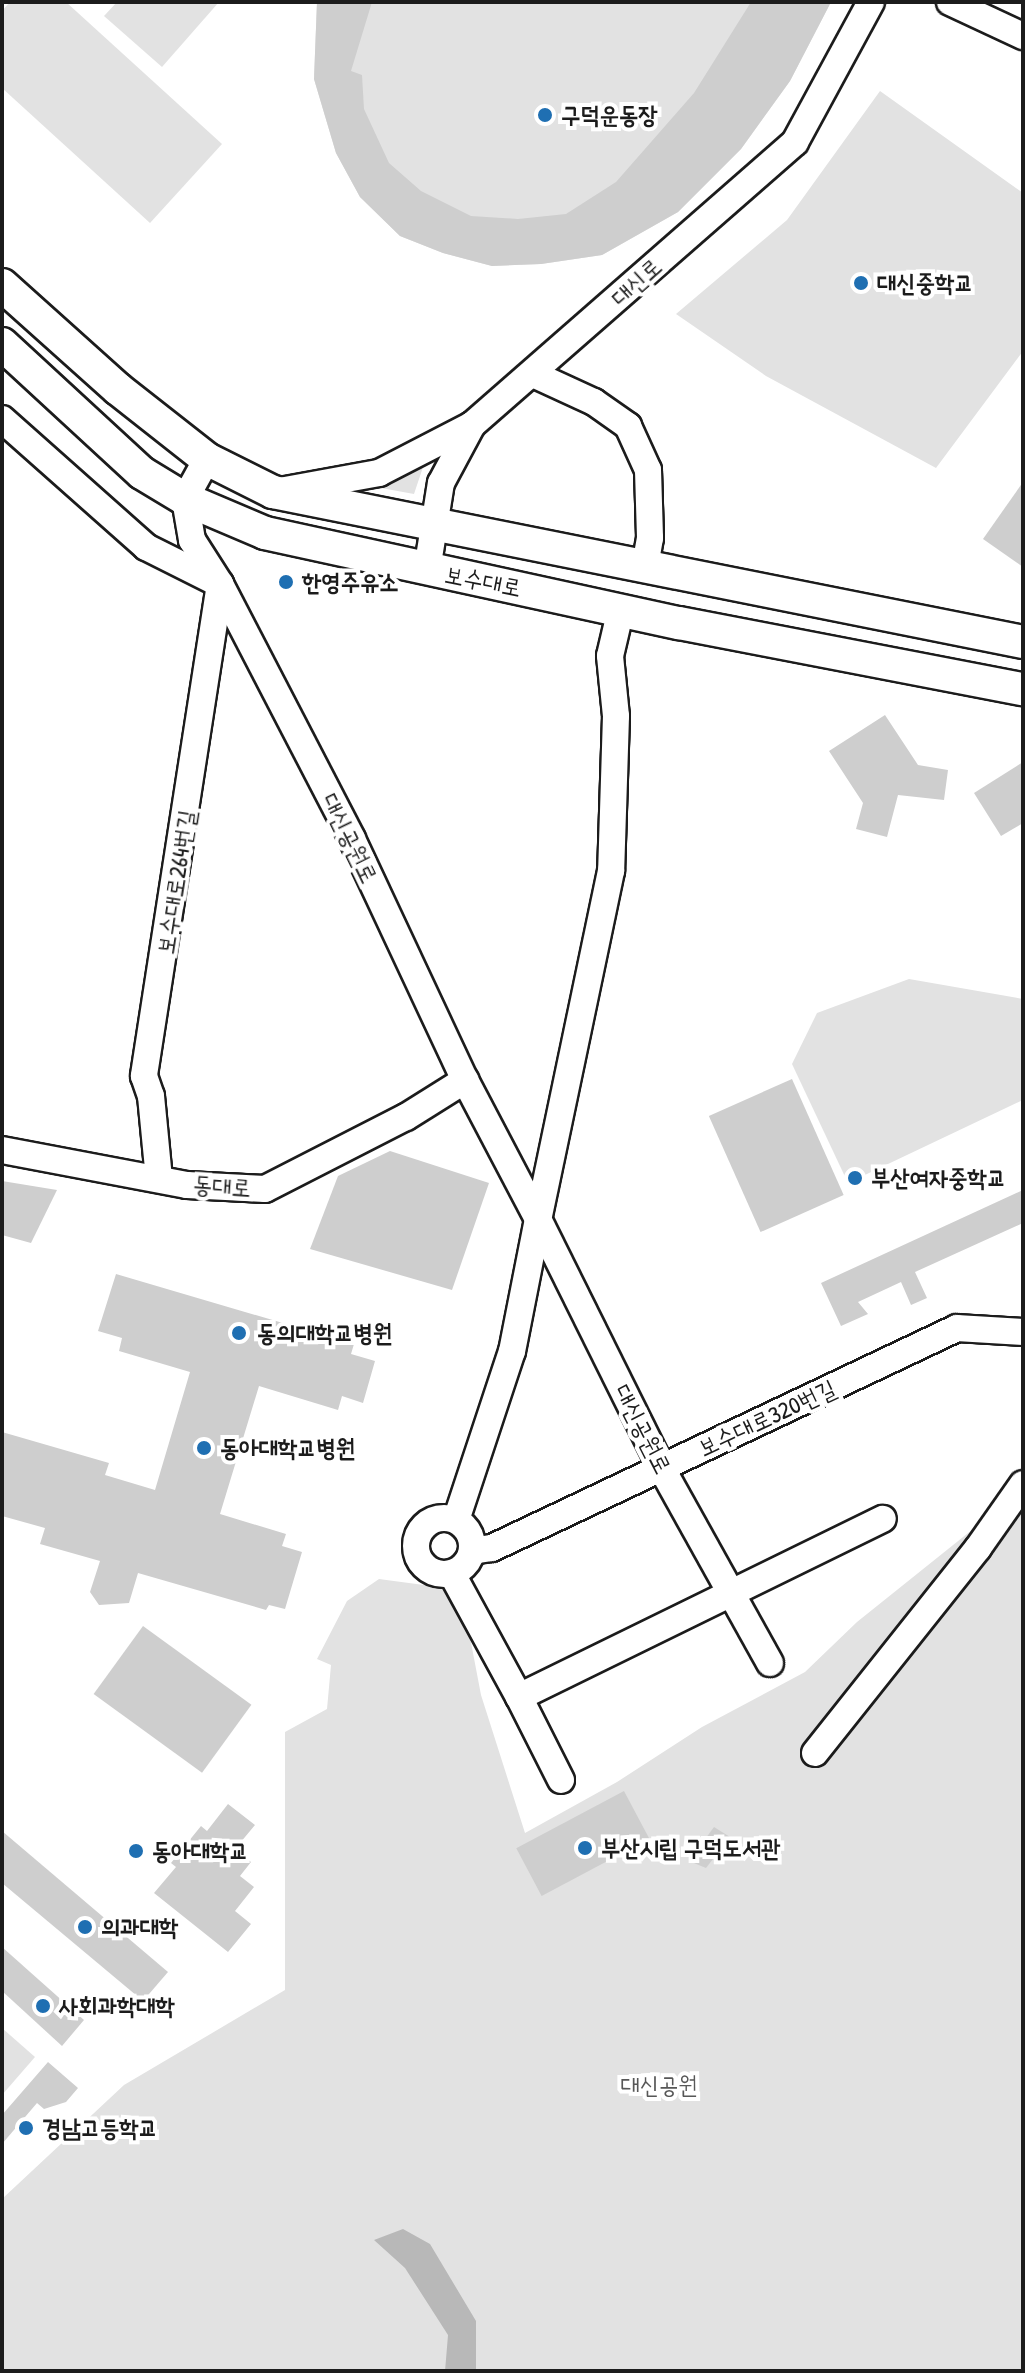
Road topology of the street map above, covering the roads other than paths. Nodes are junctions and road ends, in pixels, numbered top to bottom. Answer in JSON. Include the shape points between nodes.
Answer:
{"nodes":[{"id":1,"x":871,"y":2,"type":"edge"},
{"id":2,"x":950,"y":2,"type":"edge"},
{"id":3,"x":1023,"y":36,"type":"edge"},
{"id":4,"x":2,"y":285,"type":"edge"},
{"id":5,"x":2,"y":344,"type":"edge"},
{"id":6,"x":533,"y":374,"type":"junction"},
{"id":7,"x":2,"y":419,"type":"edge"},
{"id":8,"x":472,"y":425,"type":"junction"},
{"id":9,"x":207,"y":459,"type":"junction"},
{"id":10,"x":273,"y":492,"type":"junction"},
{"id":11,"x":185,"y":499,"type":"junction"},
{"id":12,"x":433,"y":524,"type":"junction"},
{"id":13,"x":645,"y":567,"type":"junction"},
{"id":14,"x":427,"y":570,"type":"junction"},
{"id":15,"x":220,"y":584,"type":"junction"},
{"id":16,"x":621,"y":609,"type":"junction"},
{"id":17,"x":1023,"y":625,"type":"edge"},
{"id":18,"x":987,"y":637,"type":"junction"},
{"id":19,"x":1023,"y":642,"type":"edge"},
{"id":20,"x":1023,"y":689,"type":"edge"},
{"id":21,"x":465,"y":1080,"type":"junction"},
{"id":22,"x":2,"y":1150,"type":"edge"},
{"id":23,"x":159,"y":1179,"type":"junction"},
{"id":24,"x":538,"y":1219,"type":"junction"},
{"id":25,"x":1023,"y":1332,"type":"edge"},
{"id":26,"x":662,"y":1469,"type":"junction"},
{"id":27,"x":1023,"y":1484,"type":"edge"},
{"id":28,"x":883,"y":1519,"type":"dead end"},
{"id":29,"x":456,"y":1520,"type":"junction"},
{"id":30,"x":472,"y":1551,"type":"junction"},
{"id":31,"x":452,"y":1574,"type":"junction"},
{"id":32,"x":733,"y":1592,"type":"junction"},
{"id":33,"x":770,"y":1663,"type":"dead end"},
{"id":34,"x":519,"y":1697,"type":"junction"},
{"id":35,"x":815,"y":1753,"type":"dead end"},
{"id":36,"x":561,"y":1780,"type":"dead end"}],
"edges":[{"from":1,"to":6,"type":"street","name":"대신로","via":[[795,142]]},
{"from":2,"to":3,"type":"street"},
{"from":4,"to":9,"type":"main road","name":"보수대로","via":[[118,389]]},
{"from":5,"to":11,"type":"main road","name":"보수대로","via":[[142,473]]},
{"from":6,"to":8,"type":"street","name":"대신로"},
{"from":6,"to":13,"type":"street","via":[[594,402],[628,426],[648,470],[650,538]]},
{"from":7,"to":15,"type":"street","via":[[146,547]]},
{"from":8,"to":10,"type":"street","via":[[379,473]]},
{"from":8,"to":12,"type":"street","name":"대신로","via":[[441,483]]},
{"from":9,"to":10,"type":"main road","name":"보수대로"},
{"from":9,"to":11,"type":"street"},
{"from":10,"to":12,"type":"main road","name":"보수대로"},
{"from":11,"to":14,"type":"main road","name":"보수대로","via":[[265,533]]},
{"from":11,"to":15,"type":"street","name":"대신공원로","via":[[192,540]]},
{"from":12,"to":13,"type":"main road","name":"보수대로"},
{"from":12,"to":14,"type":"street","name":"대신로"},
{"from":13,"to":18,"type":"main road","name":"보수대로"},
{"from":14,"to":16,"type":"main road","name":"보수대로"},
{"from":15,"to":21,"type":"street","name":"대신공원로","via":[[352,839]]},
{"from":15,"to":23,"type":"street","name":"보수대로264번길","via":[[144,1076],[151,1096]]},
{"from":16,"to":20,"type":"main road","name":"보수대로"},
{"from":16,"to":24,"type":"street","via":[[610,656],[616,716],[611,871]]},
{"from":17,"to":18,"type":"street"},
{"from":18,"to":19,"type":"main road","name":"보수대로"},
{"from":21,"to":23,"type":"street","name":"동대로","via":[[406,1117],[265,1189]]},
{"from":21,"to":24,"type":"street","name":"대신공원로"},
{"from":22,"to":23,"type":"street","name":"동대로"},
{"from":24,"to":26,"type":"street","name":"대신공원로"},
{"from":24,"to":29,"type":"street","via":[[512,1351]]},
{"from":25,"to":26,"type":"street","name":"보수대로320번길","via":[[957,1328]]},
{"from":26,"to":30,"type":"street","name":"보수대로320번길","via":[[492,1548]]},
{"from":26,"to":32,"type":"street","name":"대신공원로"},
{"from":27,"to":35,"type":"street"},
{"from":28,"to":32,"type":"street"},
{"from":29,"to":30,"type":"street","via":[[472,1539]]},
{"from":29,"to":31,"type":"street","via":[[429,1522],[415,1545],[420,1562],[434,1573]]},
{"from":30,"to":31,"type":"street","via":[[465,1566]]},
{"from":31,"to":34,"type":"street"},
{"from":32,"to":33,"type":"street","name":"대신공원로"},
{"from":32,"to":34,"type":"street"},
{"from":34,"to":36,"type":"street"}]}
